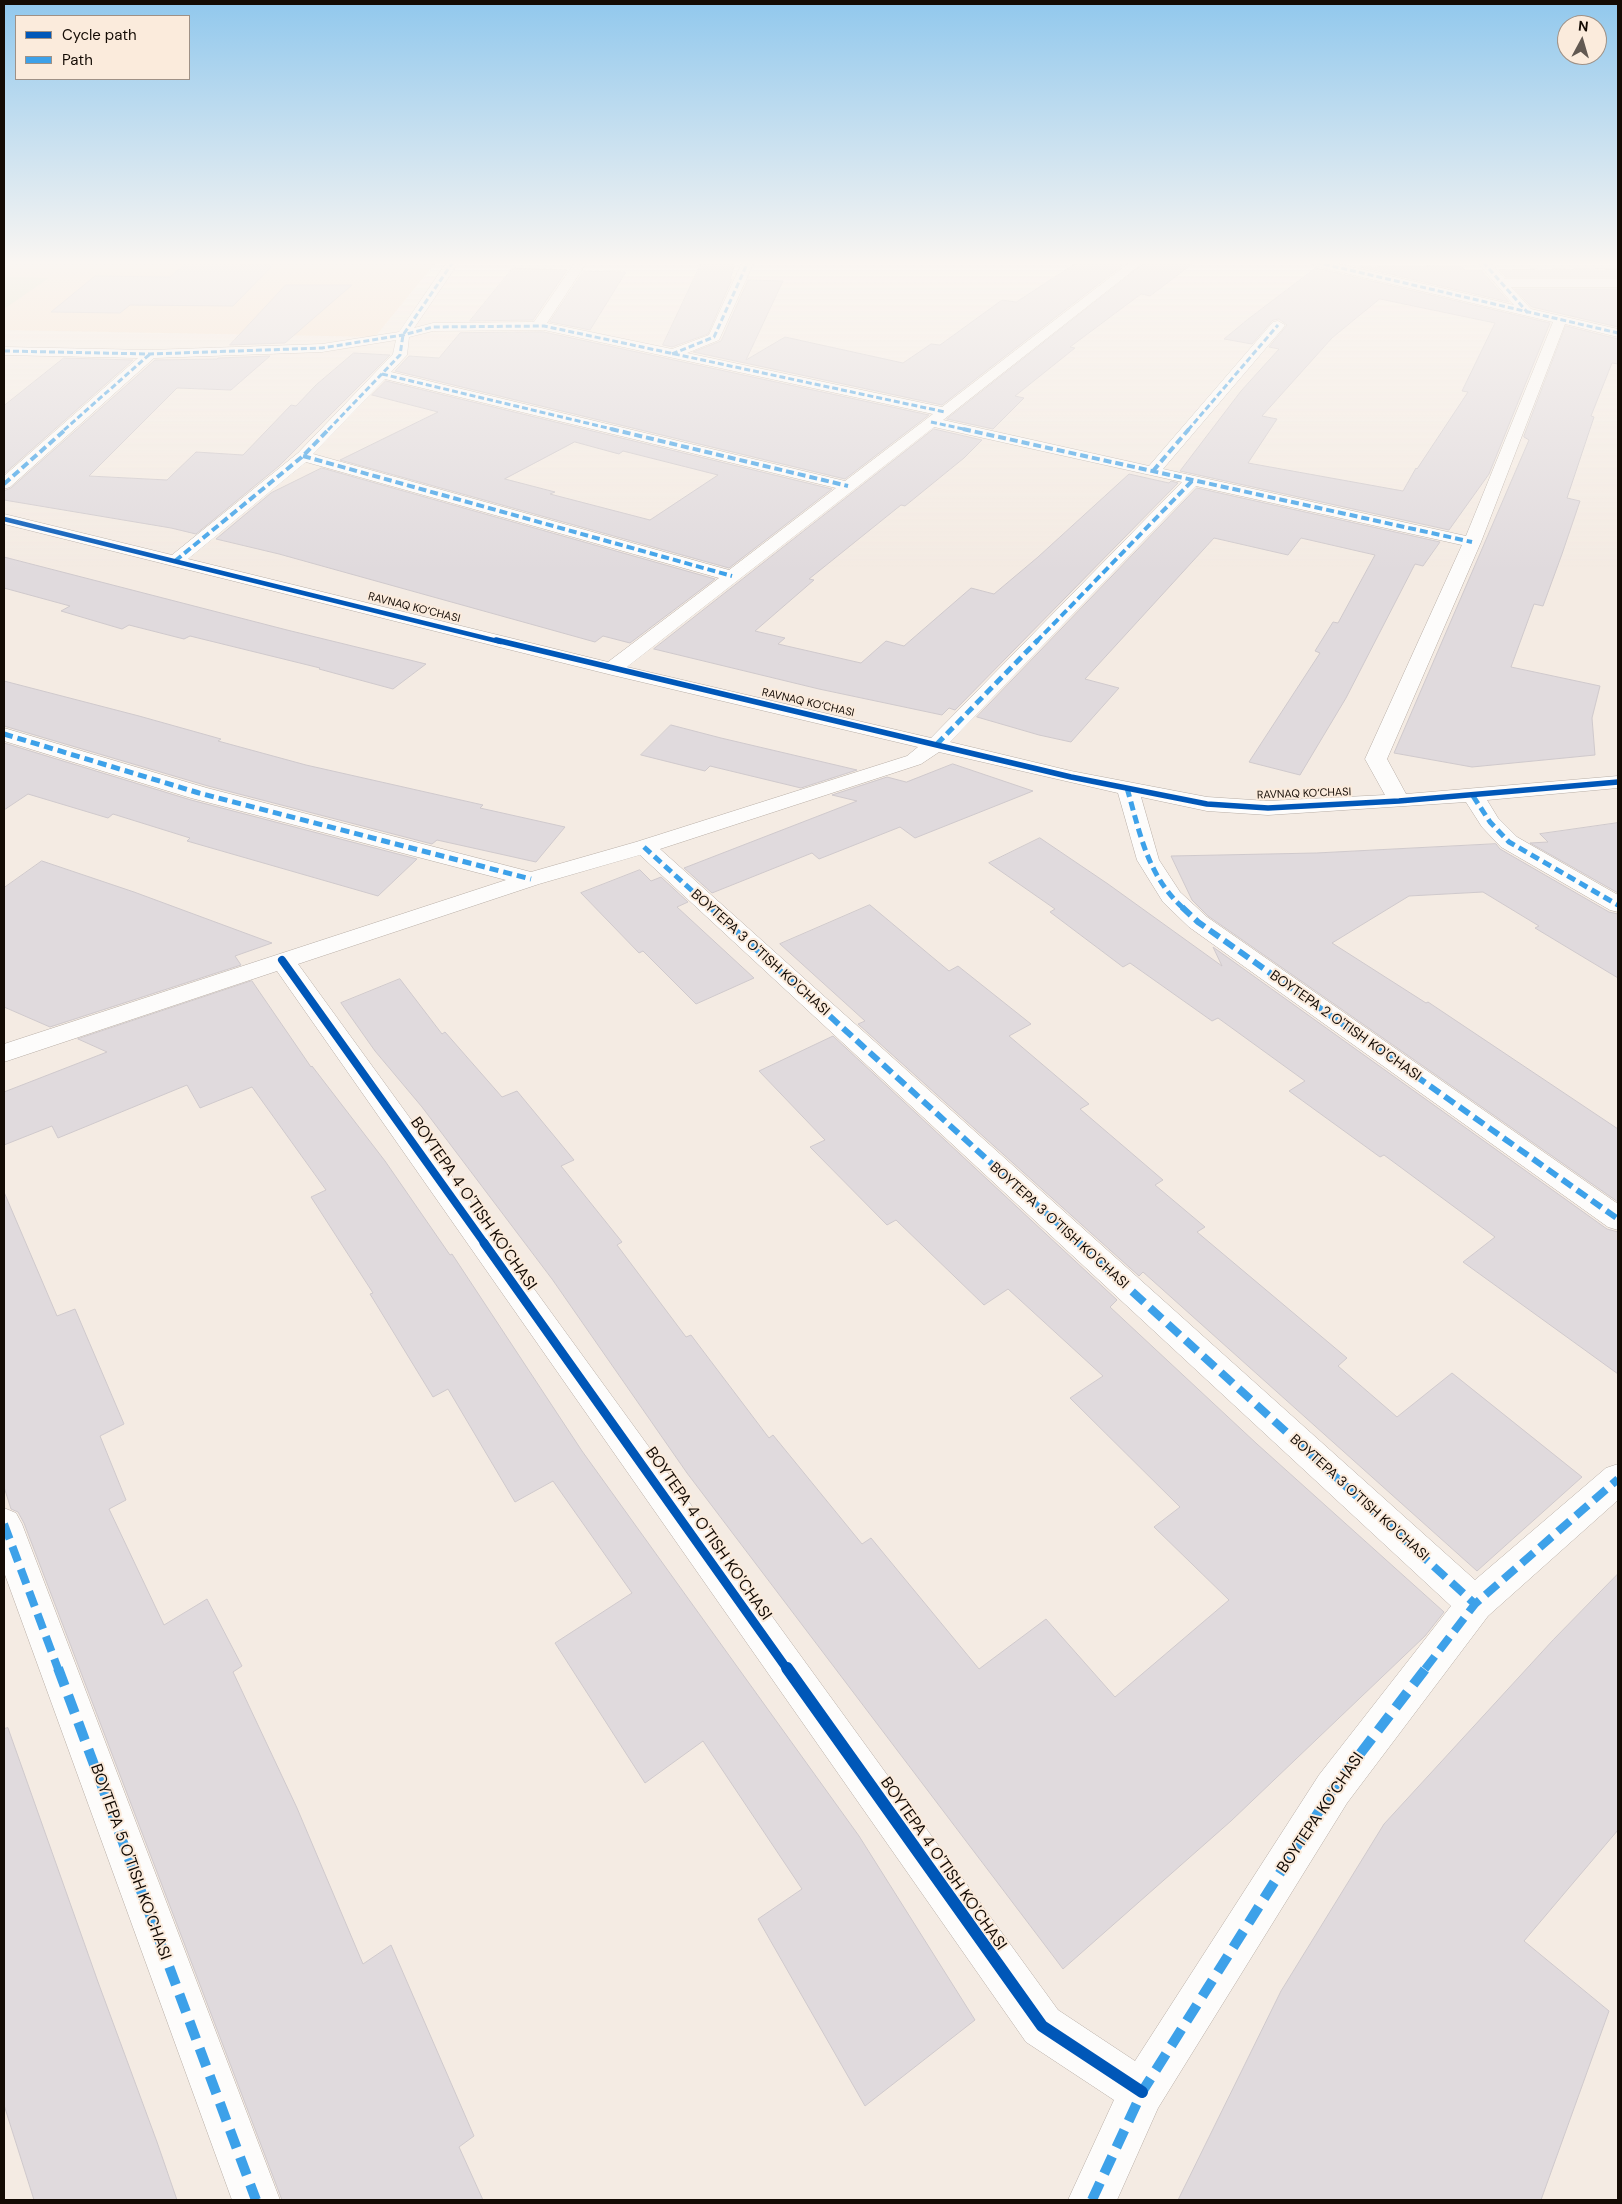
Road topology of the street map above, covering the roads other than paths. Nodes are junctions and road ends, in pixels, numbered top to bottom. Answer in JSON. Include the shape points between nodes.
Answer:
{"nodes":[{"id":1,"x":138,"y":365,"type":"edge"},
{"id":2,"x":391,"y":365,"type":"edge"},
{"id":3,"x":723,"y":365,"type":"edge"},
{"id":4,"x":1006,"y":365,"type":"edge"},
{"id":5,"x":1244,"y":365,"type":"edge"},
{"id":6,"x":1542,"y":365,"type":"edge"},
{"id":7,"x":382,"y":374,"type":"junction"},
{"id":8,"x":945,"y":412,"type":"junction"},
{"id":9,"x":931,"y":422,"type":"junction"},
{"id":10,"x":303,"y":456,"type":"junction"},
{"id":11,"x":1153,"y":472,"type":"junction"},
{"id":12,"x":1192,"y":481,"type":"junction"},
{"id":13,"x":4,"y":484,"type":"edge"},
{"id":14,"x":848,"y":486,"type":"junction"},
{"id":15,"x":4,"y":519,"type":"edge"},
{"id":16,"x":1472,"y":542,"type":"junction"},
{"id":17,"x":175,"y":561,"type":"junction"},
{"id":18,"x":732,"y":576,"type":"junction"},
{"id":19,"x":612,"y":669,"type":"junction"},
{"id":20,"x":4,"y":734,"type":"edge"},
{"id":21,"x":937,"y":744,"type":"junction"},
{"id":22,"x":1618,"y":782,"type":"edge"},
{"id":23,"x":1127,"y":788,"type":"junction"},
{"id":24,"x":1473,"y":796,"type":"junction"},
{"id":25,"x":1399,"y":801,"type":"junction"},
{"id":26,"x":644,"y":847,"type":"junction"},
{"id":27,"x":531,"y":879,"type":"junction"},
{"id":28,"x":1618,"y":905,"type":"edge"},
{"id":29,"x":282,"y":960,"type":"junction"},
{"id":30,"x":4,"y":1052,"type":"edge"},
{"id":31,"x":1618,"y":1218,"type":"edge"},
{"id":32,"x":1618,"y":1479,"type":"edge"},
{"id":33,"x":4,"y":1524,"type":"edge"},
{"id":34,"x":1475,"y":1604,"type":"junction"},
{"id":35,"x":1142,"y":2092,"type":"junction"},
{"id":36,"x":256,"y":2200,"type":"edge"},
{"id":37,"x":1092,"y":2200,"type":"edge"}],
"edges":[{"from":1,"to":13,"type":"street"},
{"from":2,"to":7,"type":"street"},
{"from":3,"to":8,"type":"street"},
{"from":4,"to":8,"type":"street"},
{"from":5,"to":11,"type":"street"},
{"from":6,"to":16,"type":"street"},
{"from":7,"to":10,"type":"street"},
{"from":7,"to":14,"type":"street"},
{"from":8,"to":9,"type":"street"},
{"from":9,"to":11,"type":"street"},
{"from":9,"to":14,"type":"street"},
{"from":10,"to":17,"type":"street"},
{"from":10,"to":18,"type":"street"},
{"from":11,"to":12,"type":"street"},
{"from":12,"to":16,"type":"street"},
{"from":12,"to":21,"type":"street"},
{"from":14,"to":18,"type":"street"},
{"from":15,"to":17,"type":"street","name":"RAVNAQ KO‘CHASI"},
{"from":16,"to":25,"type":"street","via":[[1376,758]]},
{"from":17,"to":19,"type":"street","name":"RAVNAQ KO‘CHASI"},
{"from":18,"to":19,"type":"street"},
{"from":19,"to":21,"type":"street","name":"RAVNAQ KO‘CHASI"},
{"from":20,"to":27,"type":"street","via":[[199,793]]},
{"from":21,"to":23,"type":"street","name":"RAVNAQ KO‘CHASI","via":[[1071,778]]},
{"from":21,"to":26,"type":"street","via":[[914,760]]},
{"from":22,"to":24,"type":"street","name":"RAVNAQ KO‘CHASI"},
{"from":23,"to":25,"type":"street","name":"RAVNAQ KO‘CHASI","via":[[1207,804],[1268,808]]},
{"from":23,"to":31,"type":"street","name":"BOYTEPA 2 O'TISH KO'CHASI","via":[[1148,860],[1172,897],[1198,922]]},
{"from":24,"to":25,"type":"street","name":"RAVNAQ KO‘CHASI"},
{"from":24,"to":28,"type":"street","via":[[1490,822],[1509,842]]},
{"from":26,"to":27,"type":"street"},
{"from":26,"to":34,"type":"street","name":"BOYTEPA 3 O'TISH KO'CHASI"},
{"from":27,"to":29,"type":"street"},
{"from":29,"to":30,"type":"street"},
{"from":29,"to":35,"type":"street","name":"BOYTEPA 4 O'TISH KO'CHASI","via":[[1042,2026]]},
{"from":32,"to":34,"type":"street","name":"BOYTEPA KO'CHASI"},
{"from":33,"to":36,"type":"street","name":"BOYTEPA 5 O'TISH KO'CHASI"},
{"from":34,"to":35,"type":"street","name":"BOYTEPA KO'CHASI","via":[[1333,1789]]},
{"from":35,"to":37,"type":"street","name":"BOYTEPA KO'CHASI"}]}
